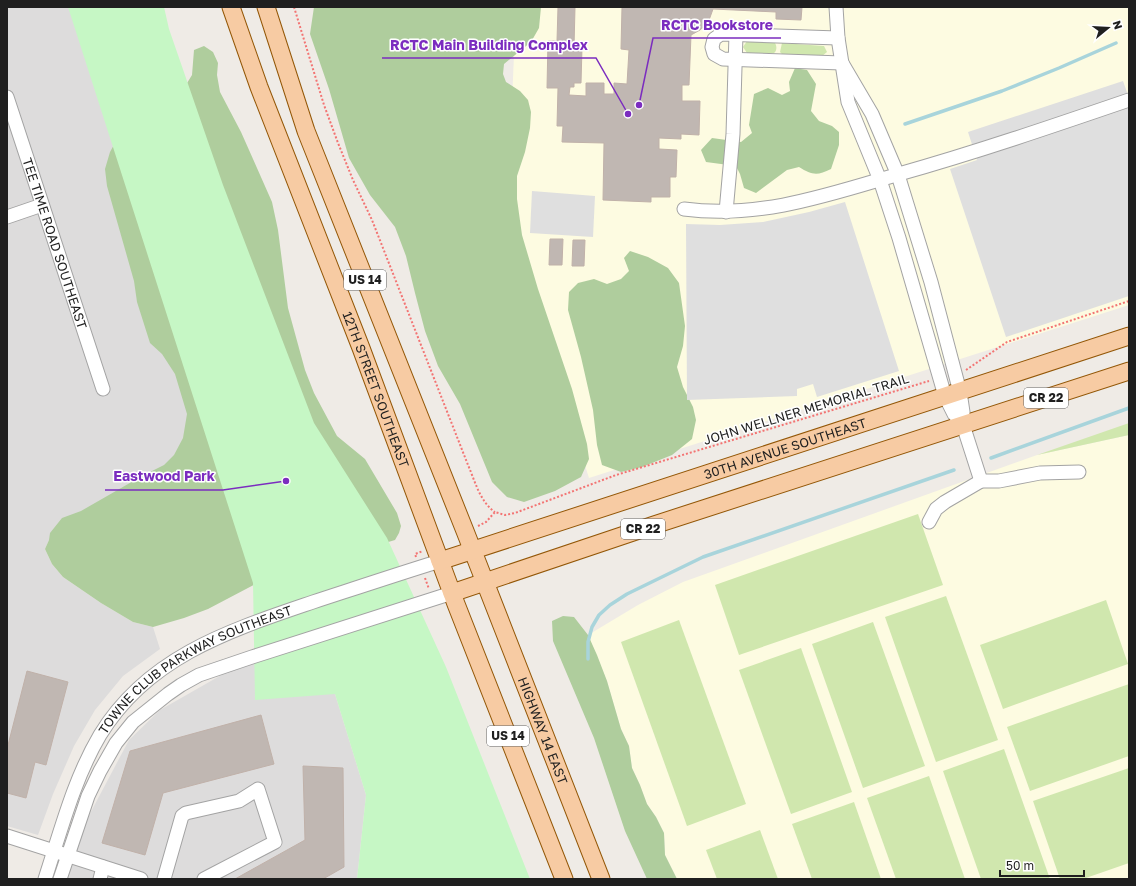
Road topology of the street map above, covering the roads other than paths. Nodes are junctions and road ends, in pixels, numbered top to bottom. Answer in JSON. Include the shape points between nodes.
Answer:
{"nodes":[{"id":1,"x":231,"y":7,"type":"edge"},
{"id":2,"x":266,"y":7,"type":"edge"},
{"id":3,"x":836,"y":7,"type":"edge"},
{"id":4,"x":736,"y":34,"type":"junction"},
{"id":5,"x":838,"y":38,"type":"junction"},
{"id":6,"x":735,"y":60,"type":"junction"},
{"id":7,"x":842,"y":63,"type":"junction"},
{"id":8,"x":7,"y":97,"type":"edge"},
{"id":9,"x":1129,"y":100,"type":"edge"},
{"id":10,"x":898,"y":175,"type":"junction"},
{"id":11,"x":880,"y":180,"type":"junction"},
{"id":12,"x":42,"y":205,"type":"junction"},
{"id":13,"x":684,"y":209,"type":"dead end"},
{"id":14,"x":726,"y":212,"type":"junction"},
{"id":15,"x":7,"y":217,"type":"edge"},
{"id":16,"x":1129,"y":336,"type":"edge"},
{"id":17,"x":1129,"y":371,"type":"edge"},
{"id":18,"x":103,"y":389,"type":"dead end"},
{"id":19,"x":952,"y":394,"type":"junction"},
{"id":20,"x":963,"y":425,"type":"junction"},
{"id":21,"x":1079,"y":472,"type":"dead end"},
{"id":22,"x":981,"y":481,"type":"junction"},
{"id":23,"x":929,"y":522,"type":"dead end"},
{"id":24,"x":472,"y":550,"type":"junction"},
{"id":25,"x":437,"y":553,"type":"junction"},
{"id":26,"x":484,"y":582,"type":"junction"},
{"id":27,"x":452,"y":593,"type":"junction"},
{"id":28,"x":7,"y":836,"type":"edge"},
{"id":29,"x":54,"y":851,"type":"junction"},
{"id":30,"x":68,"y":856,"type":"junction"},
{"id":31,"x":101,"y":873,"type":"edge"},
{"id":32,"x":45,"y":879,"type":"edge"},
{"id":33,"x":60,"y":879,"type":"edge"},
{"id":34,"x":141,"y":879,"type":"edge"},
{"id":35,"x":164,"y":879,"type":"edge"},
{"id":36,"x":204,"y":879,"type":"edge"},
{"id":37,"x":564,"y":879,"type":"edge"},
{"id":38,"x":601,"y":879,"type":"edge"}],
"edges":[{"from":1,"to":25,"type":"main road","name":"12TH STREET SOUTHEAST","number":"US 14","via":[[259,87],[362,348]]},
{"from":2,"to":24,"type":"main road","number":"US 14","via":[[306,131]]},
{"from":3,"to":5,"type":"street"},
{"from":4,"to":5,"type":"street"},
{"from":4,"to":6,"type":"street"},
{"from":4,"to":6,"type":"street","via":[[725,33],[717,36],[712,47],[714,54],[720,58]]},
{"from":5,"to":7,"type":"street"},
{"from":6,"to":7,"type":"street"},
{"from":6,"to":14,"type":"street","via":[[733,134]]},
{"from":7,"to":10,"type":"street","via":[[872,114]]},
{"from":7,"to":11,"type":"street","via":[[848,102]]},
{"from":8,"to":12,"type":"street","name":"TEE TIME ROAD SOUTHEAST"},
{"from":9,"to":10,"type":"street"},
{"from":10,"to":11,"type":"street"},
{"from":10,"to":19,"type":"street","via":[[931,282],[955,374]]},
{"from":11,"to":14,"type":"street","via":[[824,197],[769,208]]},
{"from":11,"to":19,"type":"street","via":[[914,287],[939,378]]},
{"from":12,"to":15,"type":"street"},
{"from":12,"to":18,"type":"street","name":"TEE TIME ROAD SOUTHEAST"},
{"from":13,"to":14,"type":"street"},
{"from":16,"to":19,"type":"main road","name":"30TH AVENUE SOUTHEAST","number":"CR 22"},
{"from":17,"to":20,"type":"main road","number":"CR 22"},
{"from":19,"to":20,"type":"street","via":[[963,412]]},
{"from":19,"to":24,"type":"main road","name":"30TH AVENUE SOUTHEAST","number":"CR 22"},
{"from":20,"to":22,"type":"street"},
{"from":20,"to":26,"type":"main road","number":"CR 22"},
{"from":21,"to":22,"type":"street","via":[[1040,473],[999,481]]},
{"from":22,"to":23,"type":"street","via":[[936,509]]},
{"from":24,"to":25,"type":"main road","name":"30TH AVENUE SOUTHEAST","number":"CR 22"},
{"from":24,"to":26,"type":"main road","number":"US 14"},
{"from":25,"to":27,"type":"main road","name":"12TH STREET SOUTHEAST","number":"US 14"},
{"from":25,"to":29,"type":"street","name":"TOWNE CLUB PARKWAY SOUTHEAST","via":[[421,567],[232,631],[192,650],[161,669],[125,702],[101,735],[78,780]]},
{"from":26,"to":27,"type":"main road","number":"CR 22"},
{"from":26,"to":38,"type":"main road","name":"HIGHWAY 14 EAST","number":"US 14"},
{"from":27,"to":30,"type":"street","name":"TOWNE CLUB PARKWAY SOUTHEAST","via":[[199,675],[168,694],[133,722],[116,743],[88,796]]},
{"from":27,"to":37,"type":"main road","number":"US 14"},
{"from":28,"to":29,"type":"street"},
{"from":29,"to":30,"type":"street"},
{"from":29,"to":32,"type":"street","name":"TOWNE CLUB PARKWAY SOUTHEAST"},
{"from":30,"to":31,"type":"street"},
{"from":30,"to":33,"type":"street","name":"TOWNE CLUB PARKWAY SOUTHEAST"},
{"from":31,"to":34,"type":"street"},
{"from":35,"to":36,"type":"street","via":[[182,816],[239,801],[258,789],[275,842]]}]}
